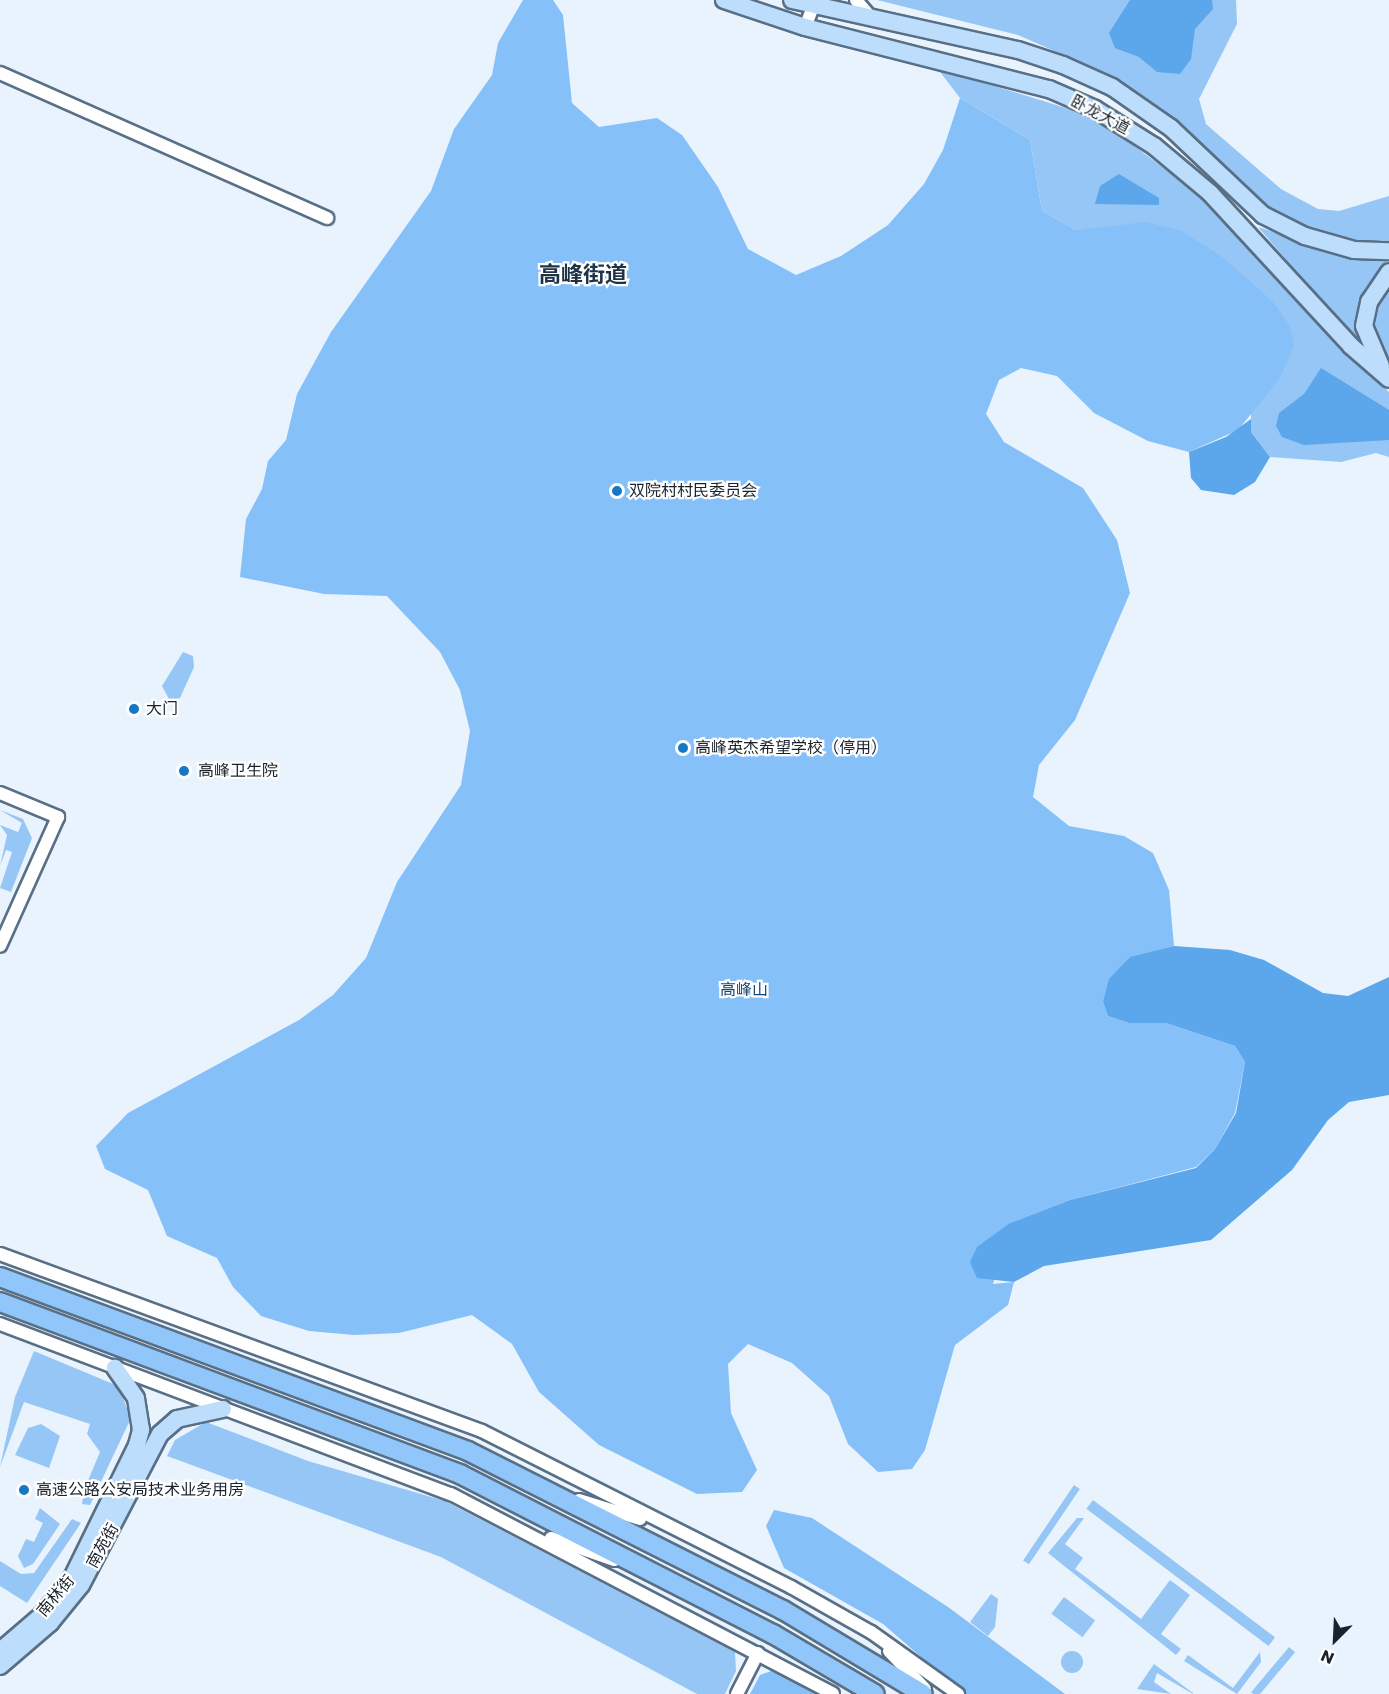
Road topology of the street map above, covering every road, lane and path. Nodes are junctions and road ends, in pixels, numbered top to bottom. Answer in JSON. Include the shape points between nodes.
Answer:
{"nodes":[{"id":1,"x":724,"y":0,"type":"edge"},
{"id":2,"x":794,"y":0,"type":"edge"},
{"id":3,"x":856,"y":0,"type":"edge"},
{"id":4,"x":814,"y":3,"type":"edge"},
{"id":5,"x":872,"y":19,"type":"junction"},
{"id":6,"x":788,"y":22,"type":"junction"},
{"id":7,"x":805,"y":27,"type":"junction"},
{"id":8,"x":865,"y":44,"type":"junction"},
{"id":9,"x":0,"y":73,"type":"edge"},
{"id":10,"x":327,"y":218,"type":"dead end"},
{"id":11,"x":1389,"y":251,"type":"edge"},
{"id":12,"x":1389,"y":273,"type":"edge"},
{"id":13,"x":1389,"y":379,"type":"edge"},
{"id":14,"x":0,"y":793,"type":"edge"},
{"id":15,"x":0,"y":946,"type":"edge"},
{"id":16,"x":0,"y":1254,"type":"edge"},
{"id":17,"x":0,"y":1277,"type":"edge"},
{"id":18,"x":0,"y":1302,"type":"edge"},
{"id":19,"x":0,"y":1324,"type":"edge"},
{"id":20,"x":115,"y":1368,"type":"junction"},
{"id":21,"x":223,"y":1409,"type":"junction"},
{"id":22,"x":531,"y":1485,"type":"junction"},
{"id":23,"x":515,"y":1526,"type":"junction"},
{"id":24,"x":672,"y":1530,"type":"junction"},
{"id":25,"x":646,"y":1571,"type":"junction"},
{"id":26,"x":871,"y":1632,"type":"junction"},
{"id":27,"x":0,"y":1651,"type":"edge"},
{"id":28,"x":758,"y":1653,"type":"junction"},
{"id":29,"x":0,"y":1666,"type":"edge"},
{"id":30,"x":737,"y":1694,"type":"edge"},
{"id":31,"x":833,"y":1694,"type":"edge"},
{"id":32,"x":875,"y":1694,"type":"edge"},
{"id":33,"x":923,"y":1694,"type":"edge"},
{"id":34,"x":930,"y":1694,"type":"edge"},
{"id":35,"x":958,"y":1694,"type":"edge"}],
"edges":[{"from":1,"to":6,"type":"main road","name":"卧龙大道"},
{"from":2,"to":4,"type":"main road","name":"卧龙大道"},
{"from":2,"to":6,"type":"street"},
{"from":3,"to":5,"type":"street"},
{"from":4,"to":5,"type":"main road","name":"卧龙大道"},
{"from":4,"to":7,"type":"street"},
{"from":5,"to":8,"type":"main road","via":[[856,20],[849,31]]},
{"from":5,"to":11,"type":"main road","name":"卧龙大道","via":[[1018,50],[1112,87],[1171,128],[1263,215],[1305,236],[1354,250]]},
{"from":6,"to":7,"type":"main road","name":"卧龙大道"},
{"from":7,"to":8,"type":"main road","name":"卧龙大道"},
{"from":8,"to":13,"type":"main road","name":"卧龙大道","via":[[1049,89],[1095,109],[1154,146],[1210,193],[1351,346]]},
{"from":9,"to":10,"type":"street"},
{"from":12,"to":13,"type":"main road","via":[[1369,302],[1364,326]]},
{"from":14,"to":15,"type":"street","via":[[58,817]]},
{"from":16,"to":24,"type":"street","via":[[421,1406]]},
{"from":17,"to":22,"type":"highway","via":[[415,1430]]},
{"from":18,"to":25,"type":"highway","via":[[460,1474]]},
{"from":19,"to":20,"type":"street"},
{"from":20,"to":21,"type":"street"},
{"from":20,"to":27,"type":"main road","name":"南林街","via":[[136,1398],[141,1430],[137,1445],[71,1580],[41,1616]]},
{"from":21,"to":23,"type":"street","via":[[451,1494]]},
{"from":21,"to":29,"type":"main road","name":"南苑街","via":[[177,1419],[160,1434],[81,1585],[50,1623]]},
{"from":22,"to":24,"type":"street"},
{"from":22,"to":33,"type":"highway","via":[[783,1610]]},
{"from":23,"to":25,"type":"street"},
{"from":23,"to":28,"type":"street"},
{"from":24,"to":26,"type":"street"},
{"from":25,"to":32,"type":"highway","via":[[772,1634]]},
{"from":26,"to":34,"type":"street"},
{"from":26,"to":35,"type":"street"},
{"from":28,"to":30,"type":"street"},
{"from":28,"to":31,"type":"street"}]}
